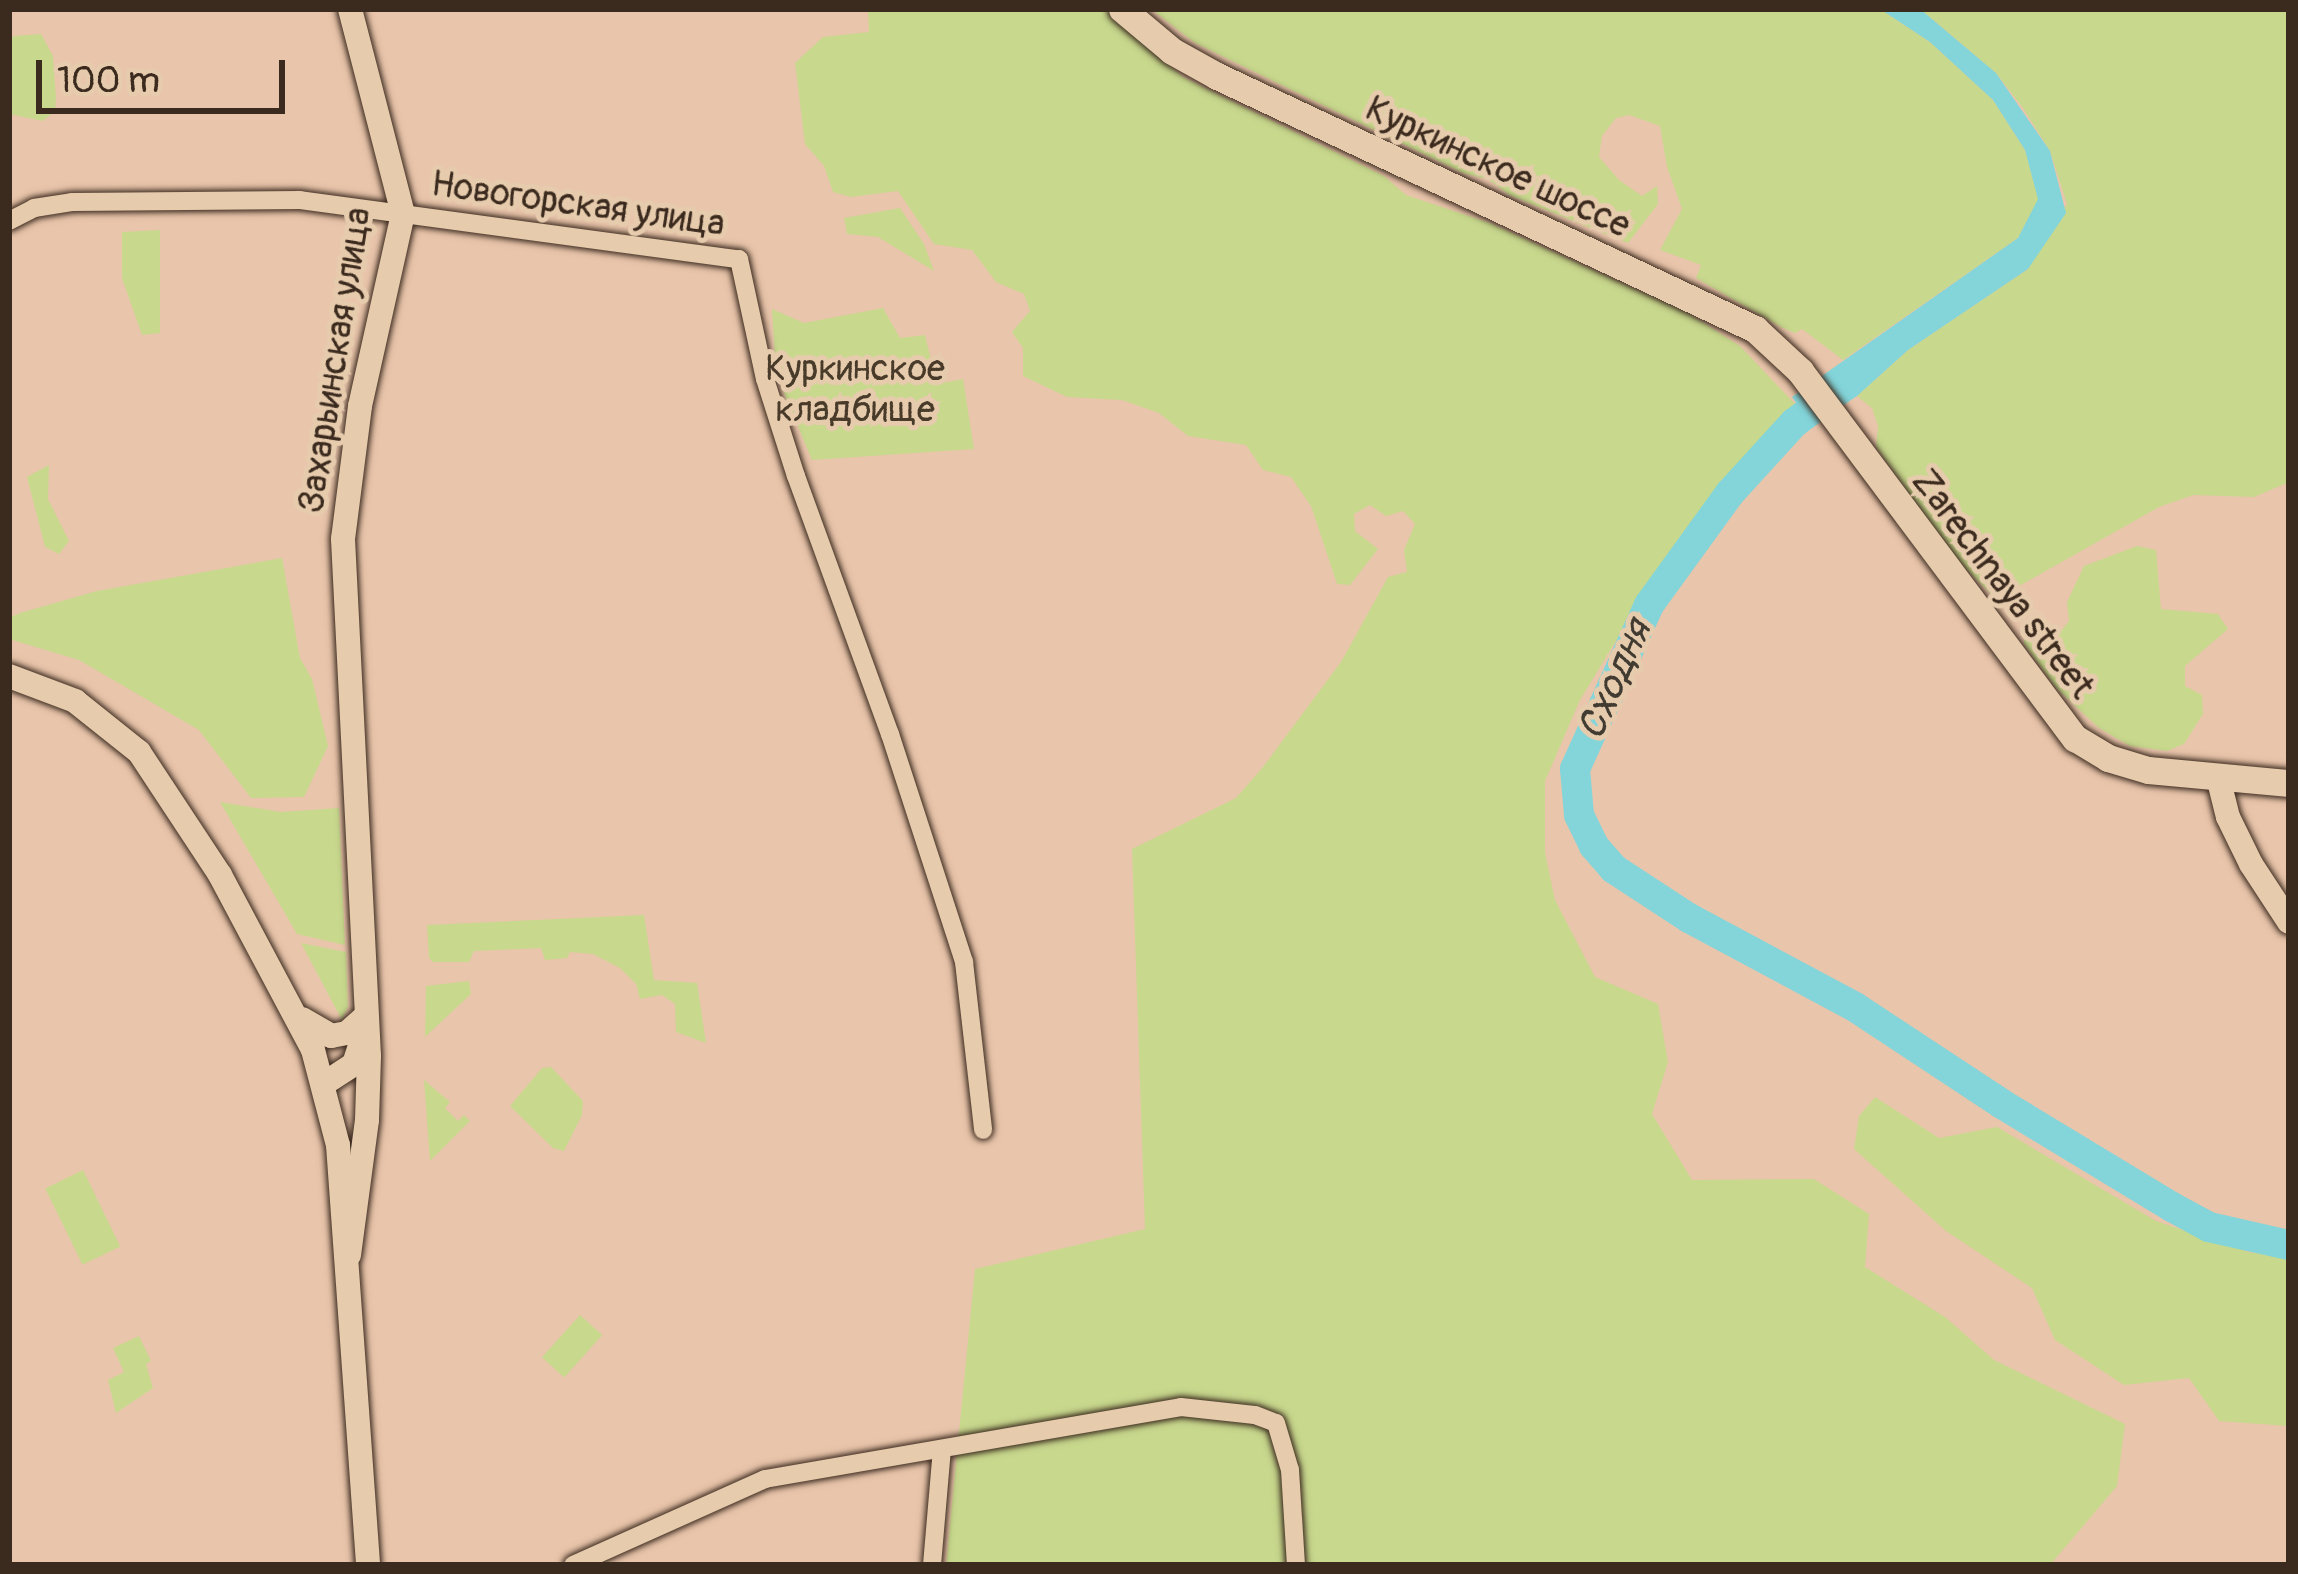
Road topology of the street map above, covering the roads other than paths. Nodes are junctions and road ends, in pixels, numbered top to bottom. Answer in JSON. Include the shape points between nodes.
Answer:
{"nodes":[{"id":1,"x":350,"y":9,"type":"edge"},
{"id":2,"x":1122,"y":9,"type":"edge"},
{"id":3,"x":403,"y":214,"type":"junction"},
{"id":4,"x":9,"y":221,"type":"edge"},
{"id":5,"x":1828,"y":409,"type":"joint"},
{"id":6,"x":9,"y":676,"type":"edge"},
{"id":7,"x":2218,"y":777,"type":"junction"},
{"id":8,"x":2289,"y":783,"type":"edge"},
{"id":9,"x":2289,"y":922,"type":"edge"},
{"id":10,"x":296,"y":1011,"type":"junction"},
{"id":11,"x":365,"y":1017,"type":"junction"},
{"id":12,"x":325,"y":1083,"type":"junction"},
{"id":13,"x":983,"y":1130,"type":"dead end"},
{"id":14,"x":349,"y":1256,"type":"junction"},
{"id":15,"x":942,"y":1449,"type":"junction"},
{"id":16,"x":368,"y":1565,"type":"edge"},
{"id":17,"x":573,"y":1565,"type":"edge"},
{"id":18,"x":932,"y":1565,"type":"edge"},
{"id":19,"x":1296,"y":1565,"type":"edge"}],
"edges":[{"from":1,"to":3,"type":"street","name":"Захарьинская улица"},
{"from":2,"to":5,"type":"main road","name":"Куркинское шоссе","via":[[1217,76],[1720,309],[1767,338]]},
{"from":3,"to":4,"type":"street","name":"Новогорская улица","via":[[243,198],[72,202]]},
{"from":3,"to":11,"type":"street","name":"Захарьинская улица","via":[[360,406],[343,538]]},
{"from":3,"to":13,"type":"street","name":"Новогорская улица","via":[[739,259],[790,457],[964,962]]},
{"from":5,"to":7,"type":"main road","name":"Zarechnaya street","via":[[2075,738],[2132,766]]},
{"from":6,"to":10,"type":"street","via":[[74,701],[139,752]]},
{"from":7,"to":8,"type":"main road","name":"Zarechnaya street"},
{"from":7,"to":9,"type":"street","via":[[2251,864]]},
{"from":10,"to":11,"type":"street","via":[[331,1036],[347,1034]]},
{"from":10,"to":12,"type":"street"},
{"from":11,"to":12,"type":"street","name":"Захарьинская улица","via":[[354,1064]]},
{"from":11,"to":14,"type":"street","name":"Захарьинская улица","via":[[367,1120]]},
{"from":12,"to":14,"type":"street"},
{"from":14,"to":16,"type":"street"},
{"from":15,"to":17,"type":"street","via":[[746,1485]]},
{"from":15,"to":18,"type":"street"},
{"from":15,"to":19,"type":"street","via":[[1180,1407],[1255,1415],[1276,1423],[1284,1437]]}]}
